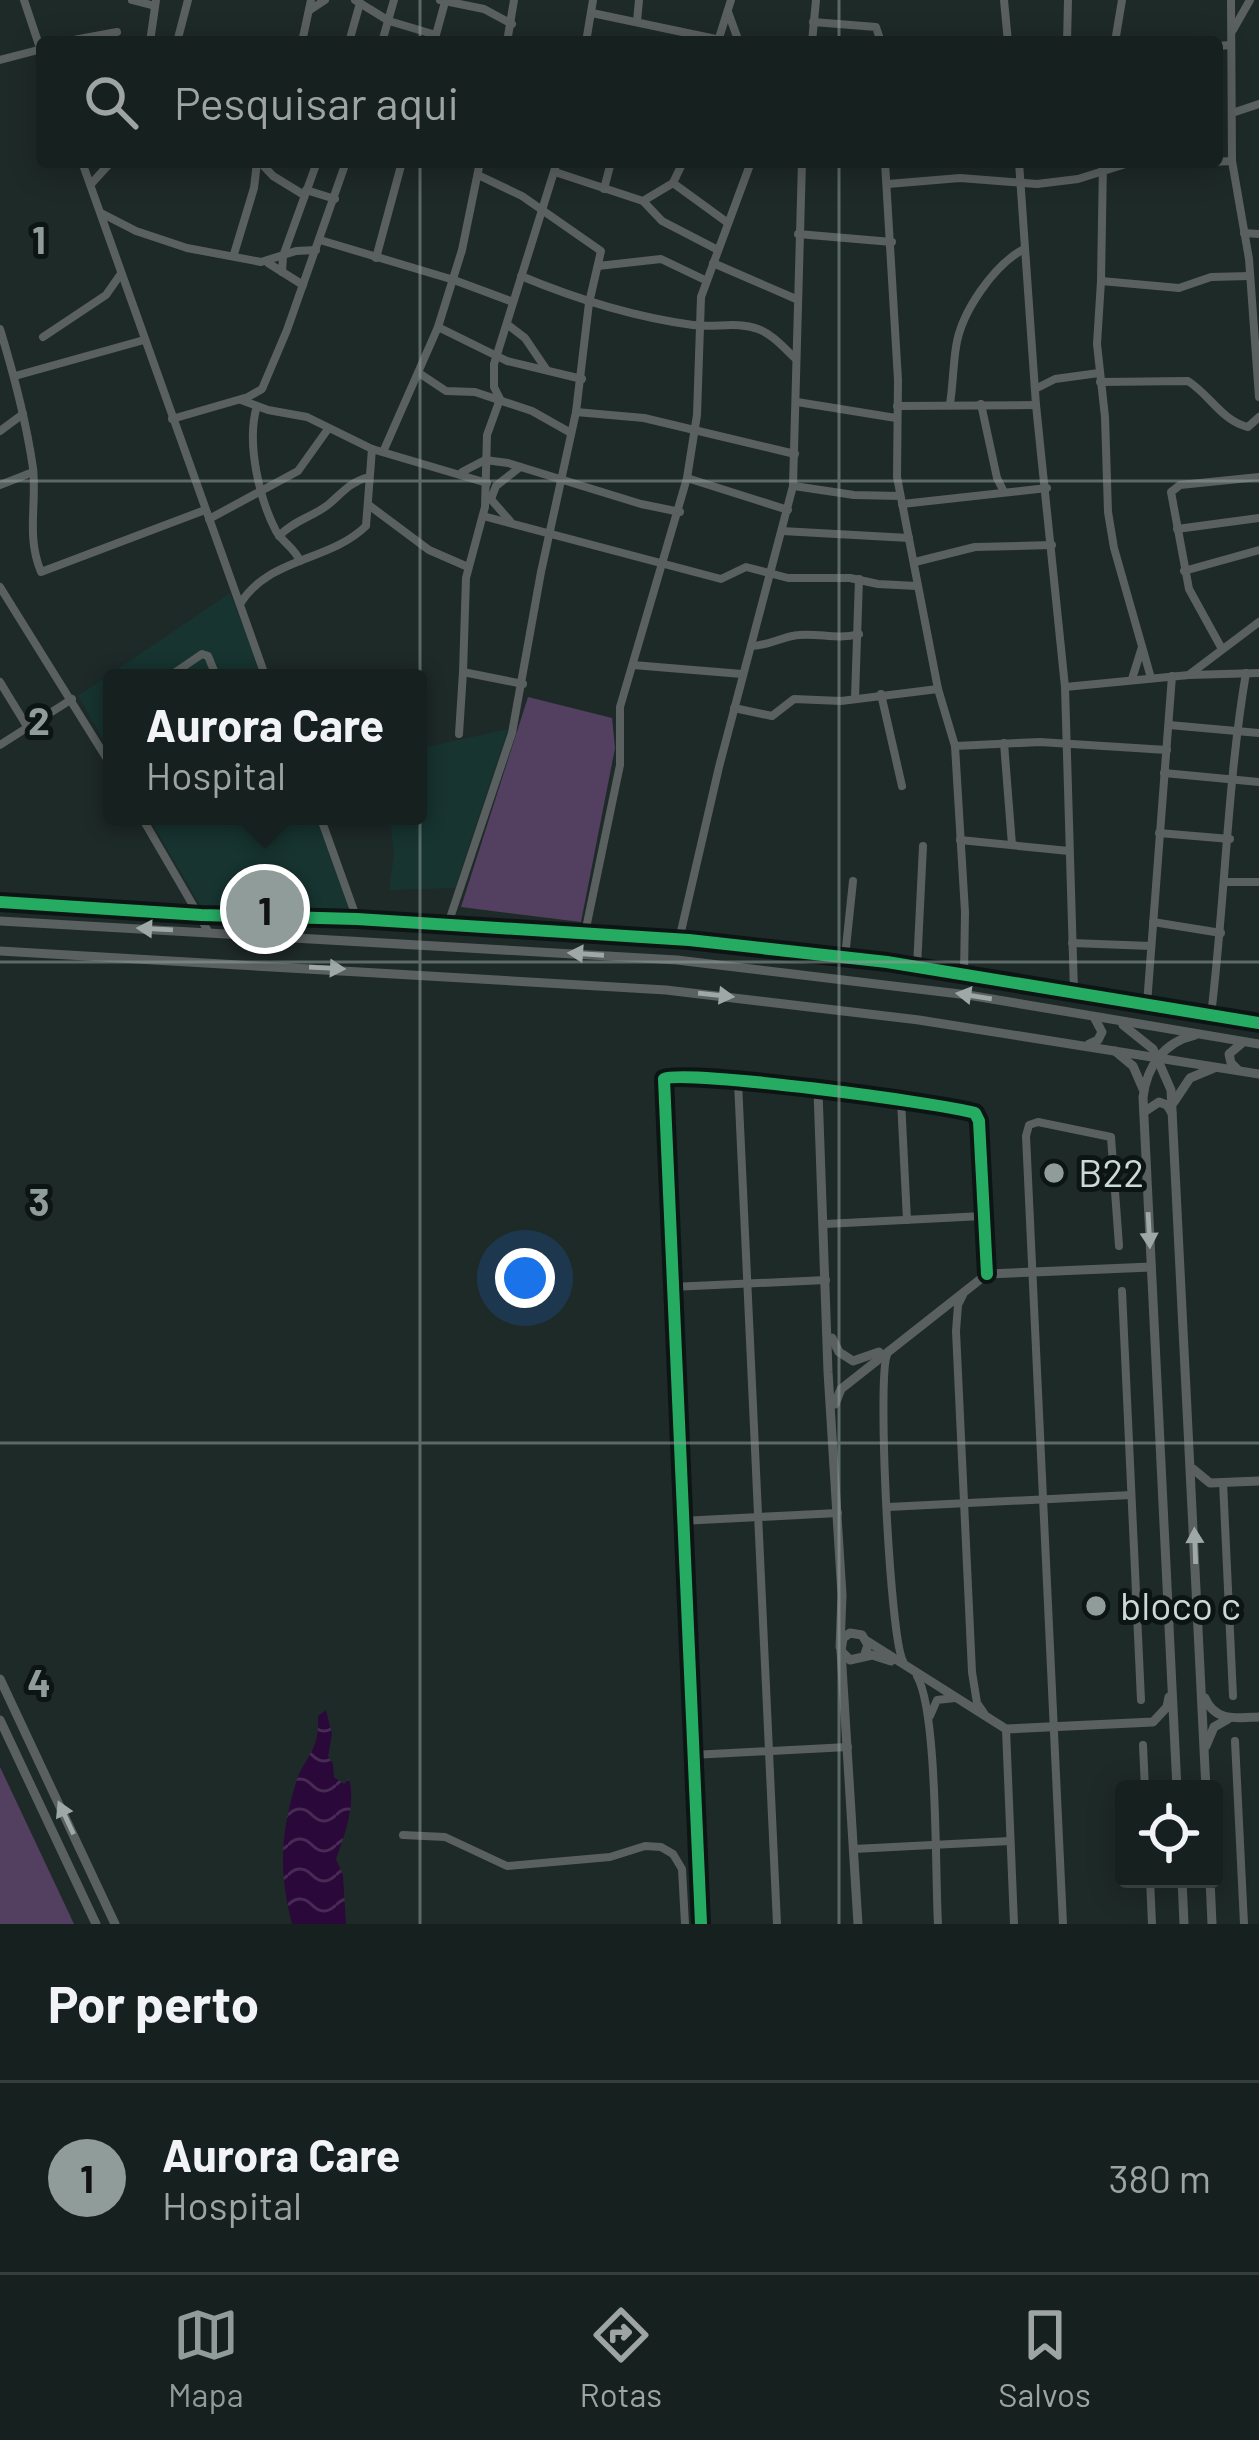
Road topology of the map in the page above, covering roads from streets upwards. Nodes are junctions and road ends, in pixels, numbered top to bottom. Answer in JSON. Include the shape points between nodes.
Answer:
{"nodes":[{"id":1,"x":24,"y":0,"type":"edge"},
{"id":2,"x":132,"y":0,"type":"edge"},
{"id":3,"x":188,"y":0,"type":"edge"},
{"id":4,"x":311,"y":0,"type":"edge"},
{"id":5,"x":325,"y":0,"type":"edge"},
{"id":6,"x":394,"y":0,"type":"edge"},
{"id":7,"x":514,"y":0,"type":"edge"},
{"id":8,"x":593,"y":0,"type":"edge"},
{"id":9,"x":639,"y":0,"type":"edge"},
{"id":10,"x":816,"y":0,"type":"edge"},
{"id":11,"x":1004,"y":0,"type":"edge"},
{"id":12,"x":1068,"y":0,"type":"edge"},
{"id":13,"x":1122,"y":0,"type":"edge"},
{"id":14,"x":1231,"y":0,"type":"edge"},
{"id":15,"x":1250,"y":0,"type":"edge"},
{"id":16,"x":358,"y":1,"type":"edge"},
{"id":17,"x":442,"y":1,"type":"edge"},
{"id":18,"x":156,"y":3,"type":"edge"},
{"id":19,"x":729,"y":5,"type":"edge"},
{"id":20,"x":309,"y":11,"type":"junction"},
{"id":21,"x":592,"y":13,"type":"junction"},
{"id":22,"x":388,"y":21,"type":"junction"},
{"id":23,"x":638,"y":21,"type":"junction"},
{"id":24,"x":814,"y":22,"type":"junction"},
{"id":25,"x":512,"y":24,"type":"junction"},
{"id":26,"x":1232,"y":31,"type":"junction"},
{"id":27,"x":117,"y":32,"type":"dead end"},
{"id":28,"x":37,"y":36,"type":"edge"},
{"id":29,"x":95,"y":36,"type":"edge"},
{"id":30,"x":151,"y":36,"type":"edge"},
{"id":31,"x":179,"y":36,"type":"edge"},
{"id":32,"x":303,"y":36,"type":"edge"},
{"id":33,"x":350,"y":36,"type":"edge"},
{"id":34,"x":384,"y":36,"type":"edge"},
{"id":35,"x":429,"y":36,"type":"edge"},
{"id":36,"x":435,"y":36,"type":"edge"},
{"id":37,"x":509,"y":36,"type":"edge"},
{"id":38,"x":587,"y":36,"type":"edge"},
{"id":39,"x":689,"y":36,"type":"edge"},
{"id":40,"x":720,"y":36,"type":"edge"},
{"id":41,"x":737,"y":36,"type":"edge"},
{"id":42,"x":813,"y":36,"type":"edge"},
{"id":43,"x":878,"y":36,"type":"edge"},
{"id":44,"x":1008,"y":36,"type":"edge"},
{"id":45,"x":1067,"y":36,"type":"edge"},
{"id":46,"x":1116,"y":36,"type":"edge"},
{"id":47,"x":1231,"y":45,"type":"junction"},
{"id":48,"x":1223,"y":46,"type":"edge"},
{"id":49,"x":36,"y":52,"type":"edge"},
{"id":50,"x":0,"y":60,"type":"edge"},
{"id":51,"x":1259,"y":104,"type":"edge"},
{"id":52,"x":1232,"y":114,"type":"junction"},
{"id":53,"x":1223,"y":125,"type":"edge"},
{"id":54,"x":1232,"y":126,"type":"junction"},
{"id":55,"x":1223,"y":161,"type":"edge"},
{"id":56,"x":1232,"y":161,"type":"junction"},
{"id":57,"x":84,"y":168,"type":"edge"},
{"id":58,"x":106,"y":168,"type":"edge"},
{"id":59,"x":257,"y":168,"type":"edge"},
{"id":60,"x":264,"y":168,"type":"edge"},
{"id":61,"x":315,"y":168,"type":"edge"},
{"id":62,"x":344,"y":168,"type":"edge"},
{"id":63,"x":400,"y":168,"type":"edge"},
{"id":64,"x":479,"y":168,"type":"edge"},
{"id":65,"x":556,"y":168,"type":"edge"},
{"id":66,"x":558,"y":168,"type":"edge"},
{"id":67,"x":609,"y":168,"type":"edge"},
{"id":68,"x":679,"y":168,"type":"edge"},
{"id":69,"x":749,"y":168,"type":"edge"},
{"id":70,"x":802,"y":168,"type":"edge"},
{"id":71,"x":886,"y":168,"type":"edge"},
{"id":72,"x":1020,"y":168,"type":"edge"},
{"id":73,"x":1098,"y":168,"type":"edge"},
{"id":74,"x":1103,"y":168,"type":"edge"},
{"id":75,"x":478,"y":175,"type":"junction"},
{"id":76,"x":673,"y":183,"type":"junction"},
{"id":77,"x":1021,"y":183,"type":"junction"},
{"id":78,"x":888,"y":184,"type":"junction"},
{"id":79,"x":90,"y":185,"type":"junction"},
{"id":80,"x":604,"y":189,"type":"junction"},
{"id":81,"x":305,"y":192,"type":"junction"},
{"id":82,"x":334,"y":199,"type":"junction"},
{"id":83,"x":644,"y":201,"type":"junction"},
{"id":84,"x":99,"y":212,"type":"junction"},
{"id":85,"x":543,"y":214,"type":"junction"},
{"id":86,"x":728,"y":223,"type":"junction"},
{"id":87,"x":118,"y":224,"type":"junction"},
{"id":88,"x":1244,"y":233,"type":"junction"},
{"id":89,"x":798,"y":234,"type":"junction"},
{"id":90,"x":1259,"y":234,"type":"edge"},
{"id":91,"x":107,"y":238,"type":"junction"},
{"id":92,"x":892,"y":242,"type":"junction"},
{"id":93,"x":318,"y":245,"type":"junction"},
{"id":94,"x":1024,"y":249,"type":"junction"},
{"id":95,"x":718,"y":250,"type":"junction"},
{"id":96,"x":296,"y":251,"type":"junction"},
{"id":97,"x":234,"y":254,"type":"junction"},
{"id":98,"x":283,"y":256,"type":"junction"},
{"id":99,"x":376,"y":258,"type":"junction"},
{"id":100,"x":267,"y":262,"type":"junction"},
{"id":101,"x":712,"y":262,"type":"junction"},
{"id":102,"x":310,"y":266,"type":"junction"},
{"id":103,"x":598,"y":266,"type":"junction"},
{"id":104,"x":282,"y":272,"type":"junction"},
{"id":105,"x":120,"y":275,"type":"junction"},
{"id":106,"x":521,"y":276,"type":"junction"},
{"id":107,"x":1250,"y":276,"type":"junction"},
{"id":108,"x":454,"y":280,"type":"junction"},
{"id":109,"x":705,"y":280,"type":"junction"},
{"id":110,"x":1101,"y":281,"type":"junction"},
{"id":111,"x":303,"y":285,"type":"junction"},
{"id":112,"x":796,"y":299,"type":"junction"},
{"id":113,"x":513,"y":302,"type":"junction"},
{"id":114,"x":590,"y":303,"type":"junction"},
{"id":115,"x":606,"y":306,"type":"junction"},
{"id":116,"x":508,"y":326,"type":"junction"},
{"id":117,"x":698,"y":326,"type":"junction"},
{"id":118,"x":588,"y":327,"type":"junction"},
{"id":119,"x":0,"y":328,"type":"edge"},
{"id":120,"x":438,"y":328,"type":"junction"},
{"id":121,"x":43,"y":337,"type":"dead end"},
{"id":122,"x":144,"y":340,"type":"junction"},
{"id":123,"x":1259,"y":344,"type":"edge"},
{"id":124,"x":1255,"y":355,"type":"junction"},
{"id":125,"x":496,"y":356,"type":"junction"},
{"id":126,"x":795,"y":359,"type":"junction"},
{"id":127,"x":546,"y":369,"type":"junction"},
{"id":128,"x":14,"y":373,"type":"junction"},
{"id":129,"x":419,"y":374,"type":"junction"},
{"id":130,"x":0,"y":376,"type":"edge"},
{"id":131,"x":1100,"y":377,"type":"junction"},
{"id":132,"x":581,"y":379,"type":"junction"},
{"id":133,"x":1035,"y":389,"type":"junction"},
{"id":134,"x":1259,"y":397,"type":"edge"},
{"id":135,"x":240,"y":399,"type":"junction"},
{"id":136,"x":500,"y":399,"type":"junction"},
{"id":137,"x":797,"y":402,"type":"junction"},
{"id":138,"x":950,"y":404,"type":"junction"},
{"id":139,"x":981,"y":404,"type":"junction"},
{"id":140,"x":1036,"y":405,"type":"junction"},
{"id":141,"x":257,"y":406,"type":"junction"},
{"id":142,"x":897,"y":406,"type":"junction"},
{"id":143,"x":576,"y":412,"type":"junction"},
{"id":144,"x":23,"y":415,"type":"junction"},
{"id":145,"x":1259,"y":416,"type":"edge"},
{"id":146,"x":896,"y":418,"type":"junction"},
{"id":147,"x":172,"y":419,"type":"junction"},
{"id":148,"x":328,"y":429,"type":"junction"},
{"id":149,"x":695,"y":429,"type":"junction"},
{"id":150,"x":0,"y":430,"type":"edge"},
{"id":151,"x":572,"y":434,"type":"junction"},
{"id":152,"x":378,"y":450,"type":"junction"},
{"id":153,"x":795,"y":454,"type":"junction"},
{"id":154,"x":485,"y":460,"type":"junction"},
{"id":155,"x":522,"y":466,"type":"junction"},
{"id":156,"x":33,"y":472,"type":"junction"},
{"id":157,"x":461,"y":473,"type":"junction"},
{"id":158,"x":547,"y":474,"type":"junction"},
{"id":159,"x":369,"y":477,"type":"junction"},
{"id":160,"x":1259,"y":477,"type":"edge"},
{"id":161,"x":562,"y":478,"type":"junction"},
{"id":162,"x":687,"y":478,"type":"junction"},
{"id":163,"x":487,"y":483,"type":"junction"},
{"id":164,"x":0,"y":485,"type":"edge"},
{"id":165,"x":794,"y":486,"type":"junction"},
{"id":166,"x":262,"y":488,"type":"junction"},
{"id":167,"x":1047,"y":488,"type":"junction"},
{"id":168,"x":1004,"y":492,"type":"junction"},
{"id":169,"x":560,"y":493,"type":"junction"},
{"id":170,"x":489,"y":497,"type":"junction"},
{"id":171,"x":901,"y":500,"type":"junction"},
{"id":172,"x":369,"y":505,"type":"junction"},
{"id":173,"x":788,"y":510,"type":"junction"},
{"id":174,"x":680,"y":512,"type":"junction"},
{"id":175,"x":207,"y":514,"type":"junction"},
{"id":176,"x":483,"y":515,"type":"junction"},
{"id":177,"x":1259,"y":518,"type":"edge"},
{"id":178,"x":511,"y":522,"type":"junction"},
{"id":179,"x":1177,"y":530,"type":"junction"},
{"id":180,"x":782,"y":531,"type":"junction"},
{"id":181,"x":551,"y":535,"type":"junction"},
{"id":182,"x":279,"y":536,"type":"junction"},
{"id":183,"x":909,"y":538,"type":"junction"},
{"id":184,"x":1052,"y":545,"type":"junction"},
{"id":185,"x":1259,"y":550,"type":"edge"},
{"id":186,"x":300,"y":561,"type":"junction"},
{"id":187,"x":915,"y":562,"type":"junction"},
{"id":188,"x":664,"y":565,"type":"junction"},
{"id":189,"x":469,"y":567,"type":"junction"},
{"id":190,"x":1184,"y":571,"type":"junction"},
{"id":191,"x":768,"y":574,"type":"junction"},
{"id":192,"x":859,"y":579,"type":"junction"},
{"id":193,"x":917,"y":586,"type":"junction"},
{"id":194,"x":0,"y":587,"type":"edge"},
{"id":195,"x":239,"y":605,"type":"junction"},
{"id":196,"x":1259,"y":622,"type":"edge"},
{"id":197,"x":859,"y":634,"type":"junction"},
{"id":198,"x":751,"y":646,"type":"junction"},
{"id":199,"x":1142,"y":646,"type":"junction"},
{"id":200,"x":1222,"y":649,"type":"junction"},
{"id":201,"x":633,"y":665,"type":"junction"},
{"id":202,"x":180,"y":669,"type":"edge"},
{"id":203,"x":212,"y":669,"type":"edge"},
{"id":204,"x":263,"y":669,"type":"edge"},
{"id":205,"x":463,"y":672,"type":"junction"},
{"id":206,"x":1246,"y":673,"type":"junction"},
{"id":207,"x":742,"y":674,"type":"junction"},
{"id":208,"x":1259,"y":674,"type":"edge"},
{"id":209,"x":1189,"y":675,"type":"junction"},
{"id":210,"x":1172,"y":676,"type":"junction"},
{"id":211,"x":1151,"y":678,"type":"junction"},
{"id":212,"x":1132,"y":679,"type":"junction"},
{"id":213,"x":0,"y":682,"type":"edge"},
{"id":214,"x":523,"y":684,"type":"junction"},
{"id":215,"x":1065,"y":687,"type":"junction"},
{"id":216,"x":938,"y":688,"type":"junction"},
{"id":217,"x":881,"y":694,"type":"junction"},
{"id":218,"x":855,"y":698,"type":"junction"},
{"id":219,"x":72,"y":699,"type":"junction"},
{"id":220,"x":734,"y":708,"type":"junction"},
{"id":221,"x":1169,"y":725,"type":"junction"},
{"id":222,"x":28,"y":728,"type":"junction"},
{"id":223,"x":1236,"y":732,"type":"junction"},
{"id":224,"x":1259,"y":733,"type":"edge"},
{"id":225,"x":459,"y":734,"type":"dead end"},
{"id":226,"x":1004,"y":743,"type":"junction"},
{"id":227,"x":1066,"y":744,"type":"junction"},
{"id":228,"x":0,"y":746,"type":"edge"},
{"id":229,"x":955,"y":746,"type":"junction"},
{"id":230,"x":1167,"y":750,"type":"junction"},
{"id":231,"x":103,"y":752,"type":"edge"},
{"id":232,"x":1164,"y":773,"type":"junction"},
{"id":233,"x":1235,"y":779,"type":"junction"},
{"id":234,"x":1259,"y":782,"type":"edge"},
{"id":235,"x":902,"y":785,"type":"dead end"},
{"id":236,"x":146,"y":825,"type":"edge"},
{"id":237,"x":323,"y":825,"type":"edge"},
{"id":238,"x":1159,"y":832,"type":"junction"},
{"id":239,"x":1229,"y":839,"type":"junction"},
{"id":240,"x":960,"y":840,"type":"junction"},
{"id":241,"x":1012,"y":845,"type":"junction"},
{"id":242,"x":923,"y":846,"type":"dead end"},
{"id":243,"x":1069,"y":850,"type":"junction"},
{"id":244,"x":853,"y":880,"type":"dead end"},
{"id":245,"x":1226,"y":882,"type":"junction"},
{"id":246,"x":1259,"y":883,"type":"edge"},
{"id":247,"x":0,"y":902,"type":"edge"},
{"id":248,"x":201,"y":915,"type":"junction"},
{"id":249,"x":357,"y":919,"type":"junction"},
{"id":250,"x":0,"y":921,"type":"edge"},
{"id":251,"x":1153,"y":922,"type":"junction"},
{"id":252,"x":448,"y":924,"type":"junction"},
{"id":253,"x":208,"y":931,"type":"junction"},
{"id":254,"x":585,"y":933,"type":"junction"},
{"id":255,"x":1222,"y":933,"type":"junction"},
{"id":256,"x":679,"y":940,"type":"junction"},
{"id":257,"x":1072,"y":943,"type":"junction"},
{"id":258,"x":1151,"y":946,"type":"junction"},
{"id":259,"x":0,"y":951,"type":"edge"},
{"id":260,"x":845,"y":958,"type":"junction"},
{"id":261,"x":917,"y":967,"type":"junction"},
{"id":262,"x":964,"y":974,"type":"junction"},
{"id":263,"x":1073,"y":992,"type":"junction"},
{"id":264,"x":1147,"y":1004,"type":"junction"},
{"id":265,"x":1089,"y":1015,"type":"junction"},
{"id":266,"x":1211,"y":1015,"type":"junction"},
{"id":267,"x":1259,"y":1023,"type":"edge"},
{"id":268,"x":1201,"y":1035,"type":"junction"},
{"id":269,"x":1085,"y":1044,"type":"junction"},
{"id":270,"x":1253,"y":1044,"type":"edge"},
{"id":271,"x":1104,"y":1047,"type":"junction"},
{"id":272,"x":1158,"y":1057,"type":"junction"},
{"id":273,"x":1220,"y":1067,"type":"junction"},
{"id":274,"x":1242,"y":1071,"type":"junction"},
{"id":275,"x":1259,"y":1074,"type":"edge"},
{"id":276,"x":738,"y":1082,"type":"junction"},
{"id":277,"x":818,"y":1090,"type":"junction"},
{"id":278,"x":1143,"y":1097,"type":"junction"},
{"id":279,"x":901,"y":1100,"type":"junction"},
{"id":280,"x":1144,"y":1113,"type":"junction"},
{"id":281,"x":1172,"y":1113,"type":"junction"},
{"id":282,"x":983,"y":1216,"type":"junction"},
{"id":283,"x":907,"y":1220,"type":"junction"},
{"id":284,"x":825,"y":1223,"type":"junction"},
{"id":285,"x":1119,"y":1246,"type":"dead end"},
{"id":286,"x":1151,"y":1267,"type":"junction"},
{"id":287,"x":1032,"y":1272,"type":"junction"},
{"id":288,"x":987,"y":1274,"type":"junction"},
{"id":289,"x":827,"y":1280,"type":"junction"},
{"id":290,"x":747,"y":1283,"type":"junction"},
{"id":291,"x":670,"y":1287,"type":"junction"},
{"id":292,"x":969,"y":1287,"type":"junction"},
{"id":293,"x":1122,"y":1291,"type":"dead end"},
{"id":294,"x":926,"y":1320,"type":"junction"},
{"id":295,"x":829,"y":1327,"type":"junction"},
{"id":296,"x":956,"y":1331,"type":"junction"},
{"id":297,"x":899,"y":1340,"type":"junction"},
{"id":298,"x":848,"y":1359,"type":"junction"},
{"id":299,"x":828,"y":1371,"type":"junction"},
{"id":300,"x":851,"y":1380,"type":"junction"},
{"id":301,"x":883,"y":1393,"type":"junction"},
{"id":302,"x":834,"y":1424,"type":"junction"},
{"id":303,"x":1191,"y":1464,"type":"junction"},
{"id":304,"x":1259,"y":1481,"type":"edge"},
{"id":305,"x":1223,"y":1482,"type":"junction"},
{"id":306,"x":1210,"y":1483,"type":"junction"},
{"id":307,"x":1131,"y":1495,"type":"junction"},
{"id":308,"x":1042,"y":1500,"type":"junction"},
{"id":309,"x":964,"y":1504,"type":"junction"},
{"id":310,"x":1193,"y":1505,"type":"junction"},
{"id":311,"x":889,"y":1507,"type":"junction"},
{"id":312,"x":838,"y":1513,"type":"junction"},
{"id":313,"x":758,"y":1517,"type":"junction"},
{"id":314,"x":681,"y":1521,"type":"junction"},
{"id":315,"x":842,"y":1594,"type":"junction"},
{"id":316,"x":894,"y":1621,"type":"junction"},
{"id":317,"x":863,"y":1637,"type":"junction"},
{"id":318,"x":841,"y":1649,"type":"junction"},
{"id":319,"x":862,"y":1659,"type":"junction"},
{"id":320,"x":972,"y":1672,"type":"junction"},
{"id":321,"x":915,"y":1673,"type":"junction"},
{"id":322,"x":0,"y":1679,"type":"edge"},
{"id":323,"x":939,"y":1688,"type":"junction"},
{"id":324,"x":1201,"y":1688,"type":"junction"},
{"id":325,"x":1171,"y":1689,"type":"junction"},
{"id":326,"x":1233,"y":1696,"type":"dead end"},
{"id":327,"x":955,"y":1698,"type":"junction"},
{"id":328,"x":847,"y":1699,"type":"junction"},
{"id":329,"x":1141,"y":1700,"type":"dead end"},
{"id":330,"x":1259,"y":1717,"type":"edge"},
{"id":331,"x":988,"y":1719,"type":"junction"},
{"id":332,"x":1228,"y":1719,"type":"junction"},
{"id":333,"x":0,"y":1720,"type":"edge"},
{"id":334,"x":1154,"y":1722,"type":"junction"},
{"id":335,"x":1053,"y":1727,"type":"junction"},
{"id":336,"x":1006,"y":1729,"type":"junction"},
{"id":337,"x":929,"y":1736,"type":"junction"},
{"id":338,"x":1235,"y":1741,"type":"dead end"},
{"id":339,"x":1143,"y":1745,"type":"dead end"},
{"id":340,"x":849,"y":1747,"type":"junction"},
{"id":341,"x":769,"y":1751,"type":"junction"},
{"id":342,"x":1204,"y":1751,"type":"junction"},
{"id":343,"x":1175,"y":1753,"type":"junction"},
{"id":344,"x":692,"y":1755,"type":"junction"},
{"id":345,"x":1145,"y":1780,"type":"edge"},
{"id":346,"x":1176,"y":1780,"type":"edge"},
{"id":347,"x":1206,"y":1780,"type":"edge"},
{"id":348,"x":403,"y":1835,"type":"dead end"},
{"id":349,"x":1010,"y":1841,"type":"junction"},
{"id":350,"x":934,"y":1845,"type":"junction"},
{"id":351,"x":854,"y":1849,"type":"junction"},
{"id":352,"x":1150,"y":1888,"type":"edge"},
{"id":353,"x":1183,"y":1888,"type":"edge"},
{"id":354,"x":1210,"y":1888,"type":"edge"},
{"id":355,"x":1185,"y":1921,"type":"edge"},
{"id":356,"x":1211,"y":1921,"type":"edge"},
{"id":357,"x":96,"y":1924,"type":"edge"},
{"id":358,"x":116,"y":1924,"type":"edge"},
{"id":359,"x":685,"y":1924,"type":"edge"},
{"id":360,"x":701,"y":1924,"type":"edge"},
{"id":361,"x":777,"y":1924,"type":"edge"},
{"id":362,"x":858,"y":1924,"type":"edge"},
{"id":363,"x":938,"y":1924,"type":"edge"},
{"id":364,"x":1014,"y":1924,"type":"edge"},
{"id":365,"x":1063,"y":1924,"type":"edge"},
{"id":366,"x":1152,"y":1924,"type":"edge"},
{"id":367,"x":1244,"y":1924,"type":"edge"}],
"edges":[{"from":1,"to":28,"type":"street"},
{"from":2,"to":18,"type":"street"},
{"from":3,"to":31,"type":"street"},
{"from":4,"to":20,"type":"street"},
{"from":5,"to":20,"type":"street"},
{"from":6,"to":22,"type":"street"},
{"from":7,"to":25,"type":"street"},
{"from":8,"to":21,"type":"street"},
{"from":9,"to":23,"type":"street"},
{"from":10,"to":24,"type":"street"},
{"from":11,"to":44,"type":"street"},
{"from":12,"to":45,"type":"street"},
{"from":13,"to":46,"type":"street"},
{"from":14,"to":26,"type":"street"},
{"from":15,"to":26,"type":"street"},
{"from":16,"to":22,"type":"street"},
{"from":16,"to":33,"type":"street"},
{"from":17,"to":25,"type":"street"},
{"from":17,"to":36,"type":"street"},
{"from":18,"to":30,"type":"street"},
{"from":19,"to":40,"type":"street"},
{"from":19,"to":41,"type":"street"},
{"from":20,"to":32,"type":"street"},
{"from":21,"to":23,"type":"street"},
{"from":21,"to":38,"type":"street"},
{"from":22,"to":34,"type":"street"},
{"from":22,"to":35,"type":"street"},
{"from":23,"to":39,"type":"street"},
{"from":24,"to":42,"type":"street"},
{"from":24,"to":43,"type":"street","via":[[876,27]]},
{"from":25,"to":37,"type":"street"},
{"from":26,"to":47,"type":"street"},
{"from":27,"to":29,"type":"street"},
{"from":47,"to":48,"type":"street"},
{"from":47,"to":52,"type":"street"},
{"from":49,"to":50,"type":"street"},
{"from":51,"to":52,"type":"street"},
{"from":52,"to":54,"type":"street"},
{"from":53,"to":54,"type":"street"},
{"from":54,"to":56,"type":"street"},
{"from":55,"to":56,"type":"street"},
{"from":56,"to":88,"type":"street"},
{"from":57,"to":79,"type":"street"},
{"from":58,"to":79,"type":"street"},
{"from":59,"to":97,"type":"street"},
{"from":60,"to":81,"type":"street"},
{"from":61,"to":81,"type":"street"},
{"from":62,"to":82,"type":"street"},
{"from":63,"to":99,"type":"street"},
{"from":64,"to":75,"type":"street"},
{"from":65,"to":85,"type":"street"},
{"from":66,"to":80,"type":"street"},
{"from":67,"to":80,"type":"street"},
{"from":68,"to":76,"type":"street"},
{"from":69,"to":86,"type":"street"},
{"from":70,"to":89,"type":"street"},
{"from":71,"to":78,"type":"street"},
{"from":72,"to":77,"type":"street"},
{"from":73,"to":77,"type":"street","via":[[1068,180]]},
{"from":74,"to":110,"type":"street"},
{"from":75,"to":85,"type":"street"},
{"from":75,"to":108,"type":"street"},
{"from":76,"to":83,"type":"street"},
{"from":76,"to":86,"type":"street"},
{"from":77,"to":78,"type":"street"},
{"from":77,"to":94,"type":"street"},
{"from":78,"to":92,"type":"street"},
{"from":79,"to":84,"type":"street"},
{"from":80,"to":83,"type":"street"},
{"from":81,"to":82,"type":"street"},
{"from":81,"to":98,"type":"street"},
{"from":82,"to":93,"type":"street"},
{"from":83,"to":95,"type":"street","via":[[662,221]]},
{"from":84,"to":87,"type":"street"},
{"from":84,"to":91,"type":"street"},
{"from":85,"to":103,"type":"street","via":[[598,246]]},
{"from":85,"to":106,"type":"street"},
{"from":86,"to":95,"type":"street"},
{"from":87,"to":91,"type":"street"},
{"from":87,"to":97,"type":"street"},
{"from":88,"to":90,"type":"street"},
{"from":88,"to":107,"type":"street"},
{"from":89,"to":92,"type":"street"},
{"from":89,"to":112,"type":"street"},
{"from":91,"to":105,"type":"street"},
{"from":92,"to":142,"type":"street"},
{"from":93,"to":96,"type":"street"},
{"from":93,"to":99,"type":"street"},
{"from":93,"to":102,"type":"street"},
{"from":94,"to":133,"type":"street"},
{"from":94,"to":138,"type":"street","via":[[1001,262],[966,321]]},
{"from":95,"to":101,"type":"street"},
{"from":96,"to":98,"type":"street"},
{"from":96,"to":102,"type":"street"},
{"from":97,"to":100,"type":"street"},
{"from":98,"to":100,"type":"street"},
{"from":98,"to":104,"type":"street"},
{"from":99,"to":108,"type":"street"},
{"from":100,"to":104,"type":"street"},
{"from":101,"to":109,"type":"street"},
{"from":101,"to":112,"type":"street"},
{"from":102,"to":111,"type":"street"},
{"from":103,"to":109,"type":"street","via":[[661,260]]},
{"from":103,"to":114,"type":"street"},
{"from":104,"to":111,"type":"street"},
{"from":105,"to":121,"type":"street","via":[[106,295]]},
{"from":105,"to":122,"type":"street"},
{"from":106,"to":113,"type":"street"},
{"from":106,"to":114,"type":"street"},
{"from":107,"to":110,"type":"street","via":[[1179,288]]},
{"from":107,"to":124,"type":"street"},
{"from":108,"to":113,"type":"street"},
{"from":108,"to":120,"type":"street"},
{"from":109,"to":117,"type":"street"},
{"from":110,"to":131,"type":"street"},
{"from":111,"to":135,"type":"street","via":[[262,388]]},
{"from":112,"to":126,"type":"street"},
{"from":113,"to":116,"type":"street"},
{"from":114,"to":115,"type":"street"},
{"from":114,"to":118,"type":"street"},
{"from":115,"to":117,"type":"street"},
{"from":115,"to":118,"type":"street"},
{"from":116,"to":125,"type":"street"},
{"from":116,"to":127,"type":"street"},
{"from":117,"to":126,"type":"street","via":[[753,327]]},
{"from":117,"to":149,"type":"street"},
{"from":118,"to":132,"type":"street"},
{"from":119,"to":128,"type":"street"},
{"from":120,"to":125,"type":"street"},
{"from":120,"to":129,"type":"street"},
{"from":122,"to":128,"type":"street"},
{"from":122,"to":147,"type":"street"},
{"from":123,"to":124,"type":"street"},
{"from":124,"to":134,"type":"street"},
{"from":125,"to":127,"type":"street"},
{"from":125,"to":136,"type":"street"},
{"from":126,"to":137,"type":"street"},
{"from":127,"to":132,"type":"street"},
{"from":128,"to":130,"type":"street"},
{"from":128,"to":144,"type":"street"},
{"from":129,"to":136,"type":"street","via":[[446,391]]},
{"from":129,"to":152,"type":"street"},
{"from":131,"to":133,"type":"street","via":[[1054,379]]},
{"from":131,"to":145,"type":"street","via":[[1188,381],[1240,425]]},
{"from":131,"to":199,"type":"street","via":[[1109,519]]},
{"from":132,"to":143,"type":"street"},
{"from":133,"to":140,"type":"street"},
{"from":135,"to":141,"type":"street"},
{"from":135,"to":147,"type":"street"},
{"from":136,"to":151,"type":"street"},
{"from":136,"to":154,"type":"street"},
{"from":137,"to":146,"type":"street"},
{"from":137,"to":153,"type":"street"},
{"from":138,"to":139,"type":"street"},
{"from":138,"to":142,"type":"street"},
{"from":139,"to":140,"type":"street"},
{"from":139,"to":168,"type":"street"},
{"from":140,"to":167,"type":"street"},
{"from":141,"to":148,"type":"street"},
{"from":141,"to":166,"type":"street"},
{"from":142,"to":146,"type":"street"},
{"from":143,"to":149,"type":"street"},
{"from":143,"to":151,"type":"street"},
{"from":144,"to":150,"type":"street"},
{"from":144,"to":156,"type":"street"},
{"from":146,"to":171,"type":"street"},
{"from":147,"to":175,"type":"street"},
{"from":148,"to":152,"type":"street"},
{"from":148,"to":166,"type":"street","via":[[298,471]]},
{"from":149,"to":153,"type":"street"},
{"from":149,"to":162,"type":"street"},
{"from":151,"to":161,"type":"street"},
{"from":152,"to":157,"type":"street"},
{"from":152,"to":159,"type":"street"},
{"from":153,"to":165,"type":"street"},
{"from":154,"to":155,"type":"street"},
{"from":154,"to":157,"type":"street"},
{"from":154,"to":163,"type":"street"},
{"from":155,"to":158,"type":"street"},
{"from":155,"to":170,"type":"street"},
{"from":156,"to":164,"type":"street"},
{"from":156,"to":175,"type":"street","via":[[30,532],[43,573]]},
{"from":157,"to":163,"type":"street"},
{"from":158,"to":161,"type":"street"},
{"from":158,"to":169,"type":"street"},
{"from":159,"to":172,"type":"street"},
{"from":159,"to":182,"type":"street"},
{"from":160,"to":179,"type":"street","via":[[1175,488]]},
{"from":161,"to":169,"type":"street"},
{"from":161,"to":174,"type":"street"},
{"from":162,"to":173,"type":"street"},
{"from":162,"to":174,"type":"street"},
{"from":163,"to":170,"type":"street"},
{"from":165,"to":171,"type":"street"},
{"from":165,"to":173,"type":"street"},
{"from":166,"to":175,"type":"street"},
{"from":166,"to":182,"type":"street"},
{"from":167,"to":168,"type":"street"},
{"from":167,"to":184,"type":"street"},
{"from":168,"to":171,"type":"street"},
{"from":169,"to":181,"type":"street"},
{"from":170,"to":176,"type":"street"},
{"from":170,"to":178,"type":"street"},
{"from":171,"to":183,"type":"street"},
{"from":172,"to":186,"type":"street","via":[[356,535]]},
{"from":172,"to":189,"type":"street","via":[[429,550]]},
{"from":173,"to":180,"type":"street"},
{"from":174,"to":188,"type":"street"},
{"from":175,"to":195,"type":"street"},
{"from":176,"to":178,"type":"street"},
{"from":176,"to":189,"type":"street"},
{"from":177,"to":179,"type":"street"},
{"from":178,"to":181,"type":"street"},
{"from":179,"to":190,"type":"street"},
{"from":180,"to":183,"type":"street"},
{"from":180,"to":191,"type":"street"},
{"from":181,"to":188,"type":"street"},
{"from":181,"to":214,"type":"street"},
{"from":182,"to":186,"type":"street"},
{"from":183,"to":187,"type":"street"},
{"from":184,"to":187,"type":"street","via":[[975,548]]},
{"from":184,"to":215,"type":"street"},
{"from":185,"to":190,"type":"street"},
{"from":186,"to":195,"type":"street","via":[[274,571]]},
{"from":187,"to":193,"type":"street"},
{"from":188,"to":191,"type":"street","via":[[721,579],[740,568]]},
{"from":188,"to":201,"type":"street"},
{"from":189,"to":205,"type":"street"},
{"from":190,"to":200,"type":"street"},
{"from":191,"to":192,"type":"street"},
{"from":191,"to":198,"type":"street"},
{"from":192,"to":193,"type":"street"},
{"from":192,"to":197,"type":"street"},
{"from":193,"to":216,"type":"street"},
{"from":194,"to":219,"type":"street"},
{"from":195,"to":204,"type":"street"},
{"from":196,"to":200,"type":"street"},
{"from":197,"to":198,"type":"street"},
{"from":197,"to":218,"type":"street"},
{"from":198,"to":207,"type":"street"},
{"from":199,"to":211,"type":"street"},
{"from":199,"to":212,"type":"street"},
{"from":200,"to":209,"type":"street"},
{"from":201,"to":207,"type":"street"},
{"from":201,"to":254,"type":"street"},
{"from":202,"to":203,"type":"street","via":[[202,654]]},
{"from":205,"to":214,"type":"street"},
{"from":205,"to":225,"type":"street"},
{"from":206,"to":208,"type":"street"},
{"from":206,"to":209,"type":"street"},
{"from":206,"to":223,"type":"street"},
{"from":207,"to":220,"type":"street"},
{"from":209,"to":210,"type":"street"},
{"from":210,"to":211,"type":"street"},
{"from":210,"to":221,"type":"street"},
{"from":211,"to":212,"type":"street"},
{"from":212,"to":215,"type":"street"},
{"from":213,"to":222,"type":"street"},
{"from":214,"to":252,"type":"street"},
{"from":215,"to":227,"type":"street"},
{"from":216,"to":217,"type":"street"},
{"from":216,"to":229,"type":"street"},
{"from":217,"to":218,"type":"street"},
{"from":217,"to":235,"type":"street"},
{"from":218,"to":220,"type":"street","via":[[794,699],[772,716]]},
{"from":219,"to":222,"type":"street"},
{"from":219,"to":231,"type":"street"},
{"from":220,"to":256,"type":"street"},
{"from":221,"to":223,"type":"street"},
{"from":221,"to":230,"type":"street"},
{"from":222,"to":228,"type":"street"},
{"from":223,"to":224,"type":"street"},
{"from":223,"to":233,"type":"street"},
{"from":226,"to":227,"type":"street"},
{"from":226,"to":229,"type":"street"},
{"from":226,"to":241,"type":"street"},
{"from":227,"to":230,"type":"street"},
{"from":227,"to":243,"type":"street"},
{"from":229,"to":240,"type":"street"},
{"from":230,"to":232,"type":"street"},
{"from":232,"to":233,"type":"street"},
{"from":232,"to":238,"type":"street"},
{"from":233,"to":234,"type":"street"},
{"from":233,"to":239,"type":"street"},
{"from":236,"to":248,"type":"street"},
{"from":237,"to":249,"type":"street"},
{"from":238,"to":239,"type":"street"},
{"from":238,"to":251,"type":"street"},
{"from":239,"to":245,"type":"street"},
{"from":240,"to":241,"type":"street"},
{"from":240,"to":262,"type":"street"},
{"from":241,"to":243,"type":"street"},
{"from":242,"to":261,"type":"street"},
{"from":243,"to":257,"type":"street"},
{"from":244,"to":260,"type":"street"},
{"from":245,"to":246,"type":"street"},
{"from":245,"to":255,"type":"street"},
{"from":247,"to":248,"type":"street"},
{"from":248,"to":249,"type":"street"},
{"from":248,"to":253,"type":"street"},
{"from":249,"to":252,"type":"street"},
{"from":253,"to":250,"type":"street","one_way":true},
{"from":251,"to":255,"type":"street"},
{"from":251,"to":258,"type":"street"},
{"from":252,"to":254,"type":"street"},
{"from":265,"to":253,"type":"street","one_way":true,"via":[[677,960]]},
{"from":254,"to":256,"type":"street"},
{"from":255,"to":266,"type":"street"},
{"from":256,"to":260,"type":"street"},
{"from":257,"to":258,"type":"street"},
{"from":257,"to":263,"type":"street"},
{"from":258,"to":264,"type":"street"},
{"from":259,"to":269,"type":"street","one_way":true,"via":[[675,991]]},
{"from":260,"to":261,"type":"street"},
{"from":261,"to":262,"type":"street"},
{"from":262,"to":263,"type":"street"},
{"from":263,"to":264,"type":"street"},
{"from":264,"to":266,"type":"street"},
{"from":265,"to":268,"type":"street"},
{"from":265,"to":269,"type":"street","via":[[1102,1032]]},
{"from":265,"to":272,"type":"street","via":[[1131,1029]]},
{"from":266,"to":267,"type":"street"},
{"from":268,"to":270,"type":"street"},
{"from":268,"to":272,"type":"street"},
{"from":269,"to":271,"type":"street"},
{"from":270,"to":274,"type":"street","via":[[1229,1054]]},
{"from":271,"to":272,"type":"street"},
{"from":271,"to":278,"type":"street","via":[[1132,1066]]},
{"from":272,"to":273,"type":"street"},
{"from":272,"to":278,"type":"street"},
{"from":272,"to":281,"type":"street"},
{"from":273,"to":274,"type":"street"},
{"from":273,"to":281,"type":"street","via":[[1184,1083]]},
{"from":274,"to":275,"type":"street"},
{"from":276,"to":277,"type":"street"},
{"from":276,"to":290,"type":"street"},
{"from":276,"to":291,"type":"street","via":[[674,1075],[662,1082]]},
{"from":277,"to":279,"type":"street"},
{"from":277,"to":284,"type":"street"},
{"from":278,"to":280,"type":"street"},
{"from":279,"to":282,"type":"street","via":[[977,1117]]},
{"from":279,"to":283,"type":"street"},
{"from":280,"to":281,"type":"street","via":[[1159,1102]]},
{"from":280,"to":286,"type":"street","one_way":true},
{"from":281,"to":303,"type":"street"},
{"from":282,"to":283,"type":"street"},
{"from":282,"to":288,"type":"street"},
{"from":283,"to":284,"type":"street"},
{"from":284,"to":289,"type":"street"},
{"from":285,"to":287,"type":"street","via":[[1113,1140],[1035,1122],[1026,1132]]},
{"from":286,"to":287,"type":"street"},
{"from":286,"to":325,"type":"street"},
{"from":287,"to":288,"type":"street"},
{"from":287,"to":308,"type":"street"},
{"from":288,"to":292,"type":"street"},
{"from":289,"to":290,"type":"street"},
{"from":289,"to":295,"type":"street"},
{"from":290,"to":291,"type":"street"},
{"from":290,"to":313,"type":"street"},
{"from":291,"to":314,"type":"street"},
{"from":292,"to":294,"type":"street"},
{"from":292,"to":296,"type":"street"},
{"from":293,"to":307,"type":"street"},
{"from":294,"to":296,"type":"street","via":[[946,1319]]},
{"from":294,"to":297,"type":"street"},
{"from":295,"to":298,"type":"street"},
{"from":295,"to":299,"type":"street"},
{"from":296,"to":309,"type":"street"},
{"from":297,"to":298,"type":"street","via":[[864,1360]]},
{"from":297,"to":300,"type":"street"},
{"from":297,"to":301,"type":"street","via":[[884,1363]]},
{"from":298,"to":299,"type":"street","via":[[831,1361]]},
{"from":298,"to":300,"type":"street"},
{"from":299,"to":300,"type":"street","via":[[838,1384]]},
{"from":299,"to":302,"type":"street"},
{"from":300,"to":301,"type":"street","via":[[876,1375]]},
{"from":300,"to":302,"type":"street","via":[[836,1399]]},
{"from":301,"to":311,"type":"street"},
{"from":302,"to":312,"type":"street"},
{"from":303,"to":306,"type":"street"},
{"from":303,"to":310,"type":"street"},
{"from":304,"to":305,"type":"street"},
{"from":305,"to":306,"type":"street"},
{"from":305,"to":326,"type":"street"},
{"from":306,"to":310,"type":"street"},
{"from":307,"to":308,"type":"street"},
{"from":307,"to":329,"type":"street"},
{"from":308,"to":309,"type":"street"},
{"from":308,"to":335,"type":"street"},
{"from":309,"to":311,"type":"street"},
{"from":309,"to":320,"type":"street"},
{"from":324,"to":310,"type":"street","one_way":true},
{"from":311,"to":316,"type":"street"},
{"from":312,"to":313,"type":"street"},
{"from":312,"to":315,"type":"street"},
{"from":313,"to":314,"type":"street"},
{"from":313,"to":341,"type":"street"},
{"from":314,"to":344,"type":"street"},
{"from":315,"to":317,"type":"street","via":[[846,1622]]},
{"from":315,"to":318,"type":"street"},
{"from":316,"to":317,"type":"street","via":[[886,1640]]},
{"from":316,"to":321,"type":"street","via":[[898,1654]]},
{"from":317,"to":318,"type":"street","via":[[846,1635]]},
{"from":317,"to":319,"type":"street"},
{"from":317,"to":321,"type":"street"},
{"from":318,"to":319,"type":"street"},
{"from":318,"to":328,"type":"street"},
{"from":319,"to":321,"type":"street","via":[[881,1656]]},
{"from":319,"to":328,"type":"street","via":[[850,1668]]},
{"from":320,"to":323,"type":"street","via":[[961,1691]]},
{"from":320,"to":331,"type":"street"},
{"from":321,"to":323,"type":"street"},
{"from":321,"to":337,"type":"street","via":[[925,1690]]},
{"from":358,"to":322,"type":"street","one_way":true},
{"from":323,"to":327,"type":"street"},
{"from":324,"to":332,"type":"street","via":[[1208,1706]]},
{"from":324,"to":342,"type":"street"},
{"from":325,"to":334,"type":"street"},
{"from":325,"to":343,"type":"street"},
{"from":327,"to":331,"type":"street"},
{"from":327,"to":337,"type":"street","via":[[932,1704]]},
{"from":328,"to":340,"type":"street"},
{"from":330,"to":332,"type":"street"},
{"from":331,"to":336,"type":"street"},
{"from":332,"to":342,"type":"street","via":[[1214,1727]]},
{"from":333,"to":357,"type":"street"},
{"from":334,"to":335,"type":"street"},
{"from":334,"to":343,"type":"street"},
{"from":335,"to":336,"type":"street"},
{"from":335,"to":365,"type":"street"},
{"from":336,"to":349,"type":"street"},
{"from":337,"to":350,"type":"street"},
{"from":338,"to":367,"type":"street"},
{"from":339,"to":345,"type":"street"},
{"from":340,"to":341,"type":"street"},
{"from":340,"to":351,"type":"street"},
{"from":341,"to":344,"type":"street"},
{"from":341,"to":361,"type":"street"},
{"from":342,"to":347,"type":"street"},
{"from":343,"to":346,"type":"street"},
{"from":344,"to":360,"type":"street"},
{"from":348,"to":359,"type":"street","via":[[445,1837],[507,1867],[661,1846],[682,1870]]},
{"from":349,"to":350,"type":"street"},
{"from":349,"to":364,"type":"street"},
{"from":350,"to":351,"type":"street"},
{"from":350,"to":363,"type":"street"},
{"from":351,"to":362,"type":"street"},
{"from":352,"to":366,"type":"street"},
{"from":353,"to":355,"type":"street"},
{"from":354,"to":356,"type":"street"}]}
